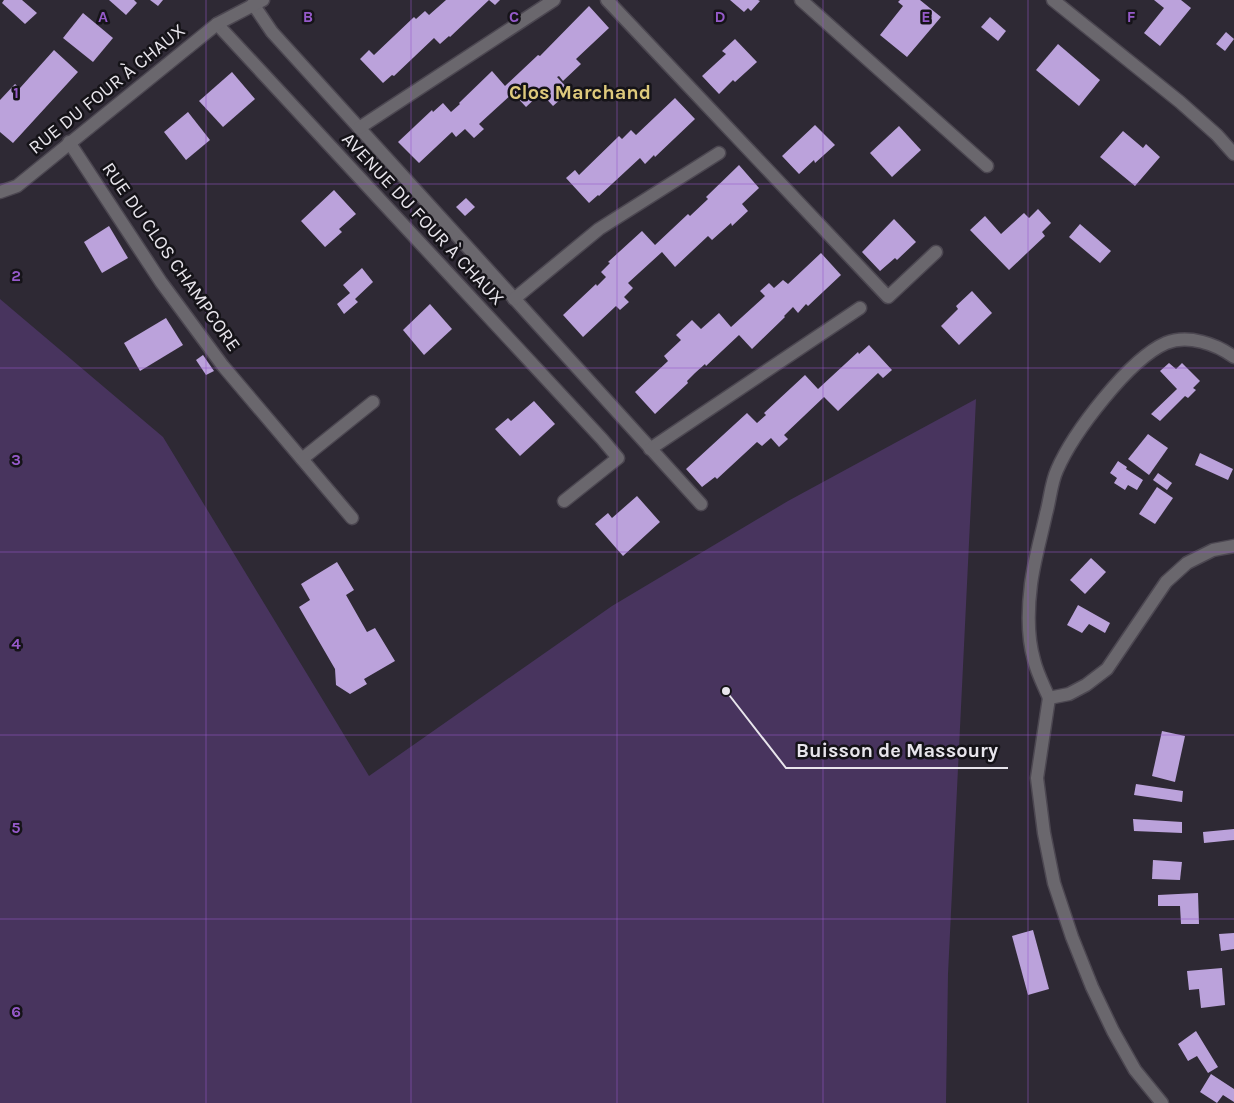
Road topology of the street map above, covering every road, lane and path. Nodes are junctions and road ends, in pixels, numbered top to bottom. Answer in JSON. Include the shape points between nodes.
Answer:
{"nodes":[{"id":1,"x":554,"y":0,"type":"edge"},
{"id":2,"x":607,"y":0,"type":"edge"},
{"id":3,"x":801,"y":0,"type":"edge"},
{"id":4,"x":1053,"y":0,"type":"edge"},
{"id":5,"x":258,"y":2,"type":"edge"},
{"id":6,"x":217,"y":24,"type":"junction"},
{"id":7,"x":359,"y":128,"type":"junction"},
{"id":8,"x":69,"y":142,"type":"junction"},
{"id":9,"x":720,"y":153,"type":"dead end"},
{"id":10,"x":1234,"y":154,"type":"edge"},
{"id":11,"x":987,"y":166,"type":"dead end"},
{"id":12,"x":0,"y":192,"type":"edge"},
{"id":13,"x":936,"y":252,"type":"dead end"},
{"id":14,"x":514,"y":299,"type":"junction"},
{"id":15,"x":860,"y":308,"type":"dead end"},
{"id":16,"x":1234,"y":357,"type":"edge"},
{"id":17,"x":373,"y":402,"type":"dead end"},
{"id":18,"x":650,"y":448,"type":"junction"},
{"id":19,"x":302,"y":459,"type":"junction"},
{"id":20,"x":564,"y":502,"type":"dead end"},
{"id":21,"x":700,"y":504,"type":"dead end"},
{"id":22,"x":352,"y":518,"type":"dead end"},
{"id":23,"x":1234,"y":546,"type":"edge"},
{"id":24,"x":1049,"y":698,"type":"junction"},
{"id":25,"x":1162,"y":1103,"type":"edge"}],
"edges":[{"from":1,"to":7,"type":"street"},
{"from":2,"to":13,"type":"street","via":[[888,297]]},
{"from":3,"to":11,"type":"street"},
{"from":4,"to":10,"type":"street","via":[[1180,102]]},
{"from":5,"to":6,"type":"street","name":"RUE DU FOUR À CHAUX"},
{"from":5,"to":7,"type":"street","via":[[272,32]]},
{"from":6,"to":8,"type":"street","name":"RUE DU FOUR À CHAUX"},
{"from":6,"to":20,"type":"street","name":"AVENUE DU FOUR À CHAUX","via":[[618,458]]},
{"from":7,"to":14,"type":"street"},
{"from":8,"to":12,"type":"street","name":"RUE DU FOUR À CHAUX","via":[[17,186]]},
{"from":8,"to":19,"type":"street","name":"RUE DU CLOS CHAMPCORE","via":[[161,282],[223,366]]},
{"from":9,"to":14,"type":"street","via":[[599,229]]},
{"from":14,"to":18,"type":"street"},
{"from":15,"to":18,"type":"street"},
{"from":16,"to":24,"type":"street","via":[[1208,343],[1188,340],[1167,343],[1154,351],[1131,369],[1103,399],[1077,433],[1056,471],[1031,584],[1029,624],[1033,659]]},
{"from":17,"to":19,"type":"street"},
{"from":18,"to":21,"type":"street"},
{"from":19,"to":22,"type":"street","name":"RUE DU CLOS CHAMPCORE"},
{"from":23,"to":24,"type":"street","via":[[1213,550],[1187,563],[1166,582],[1107,669],[1086,685],[1068,694]]},
{"from":24,"to":25,"type":"street","via":[[1037,778],[1054,884],[1072,937],[1113,1031],[1135,1070]]}]}
